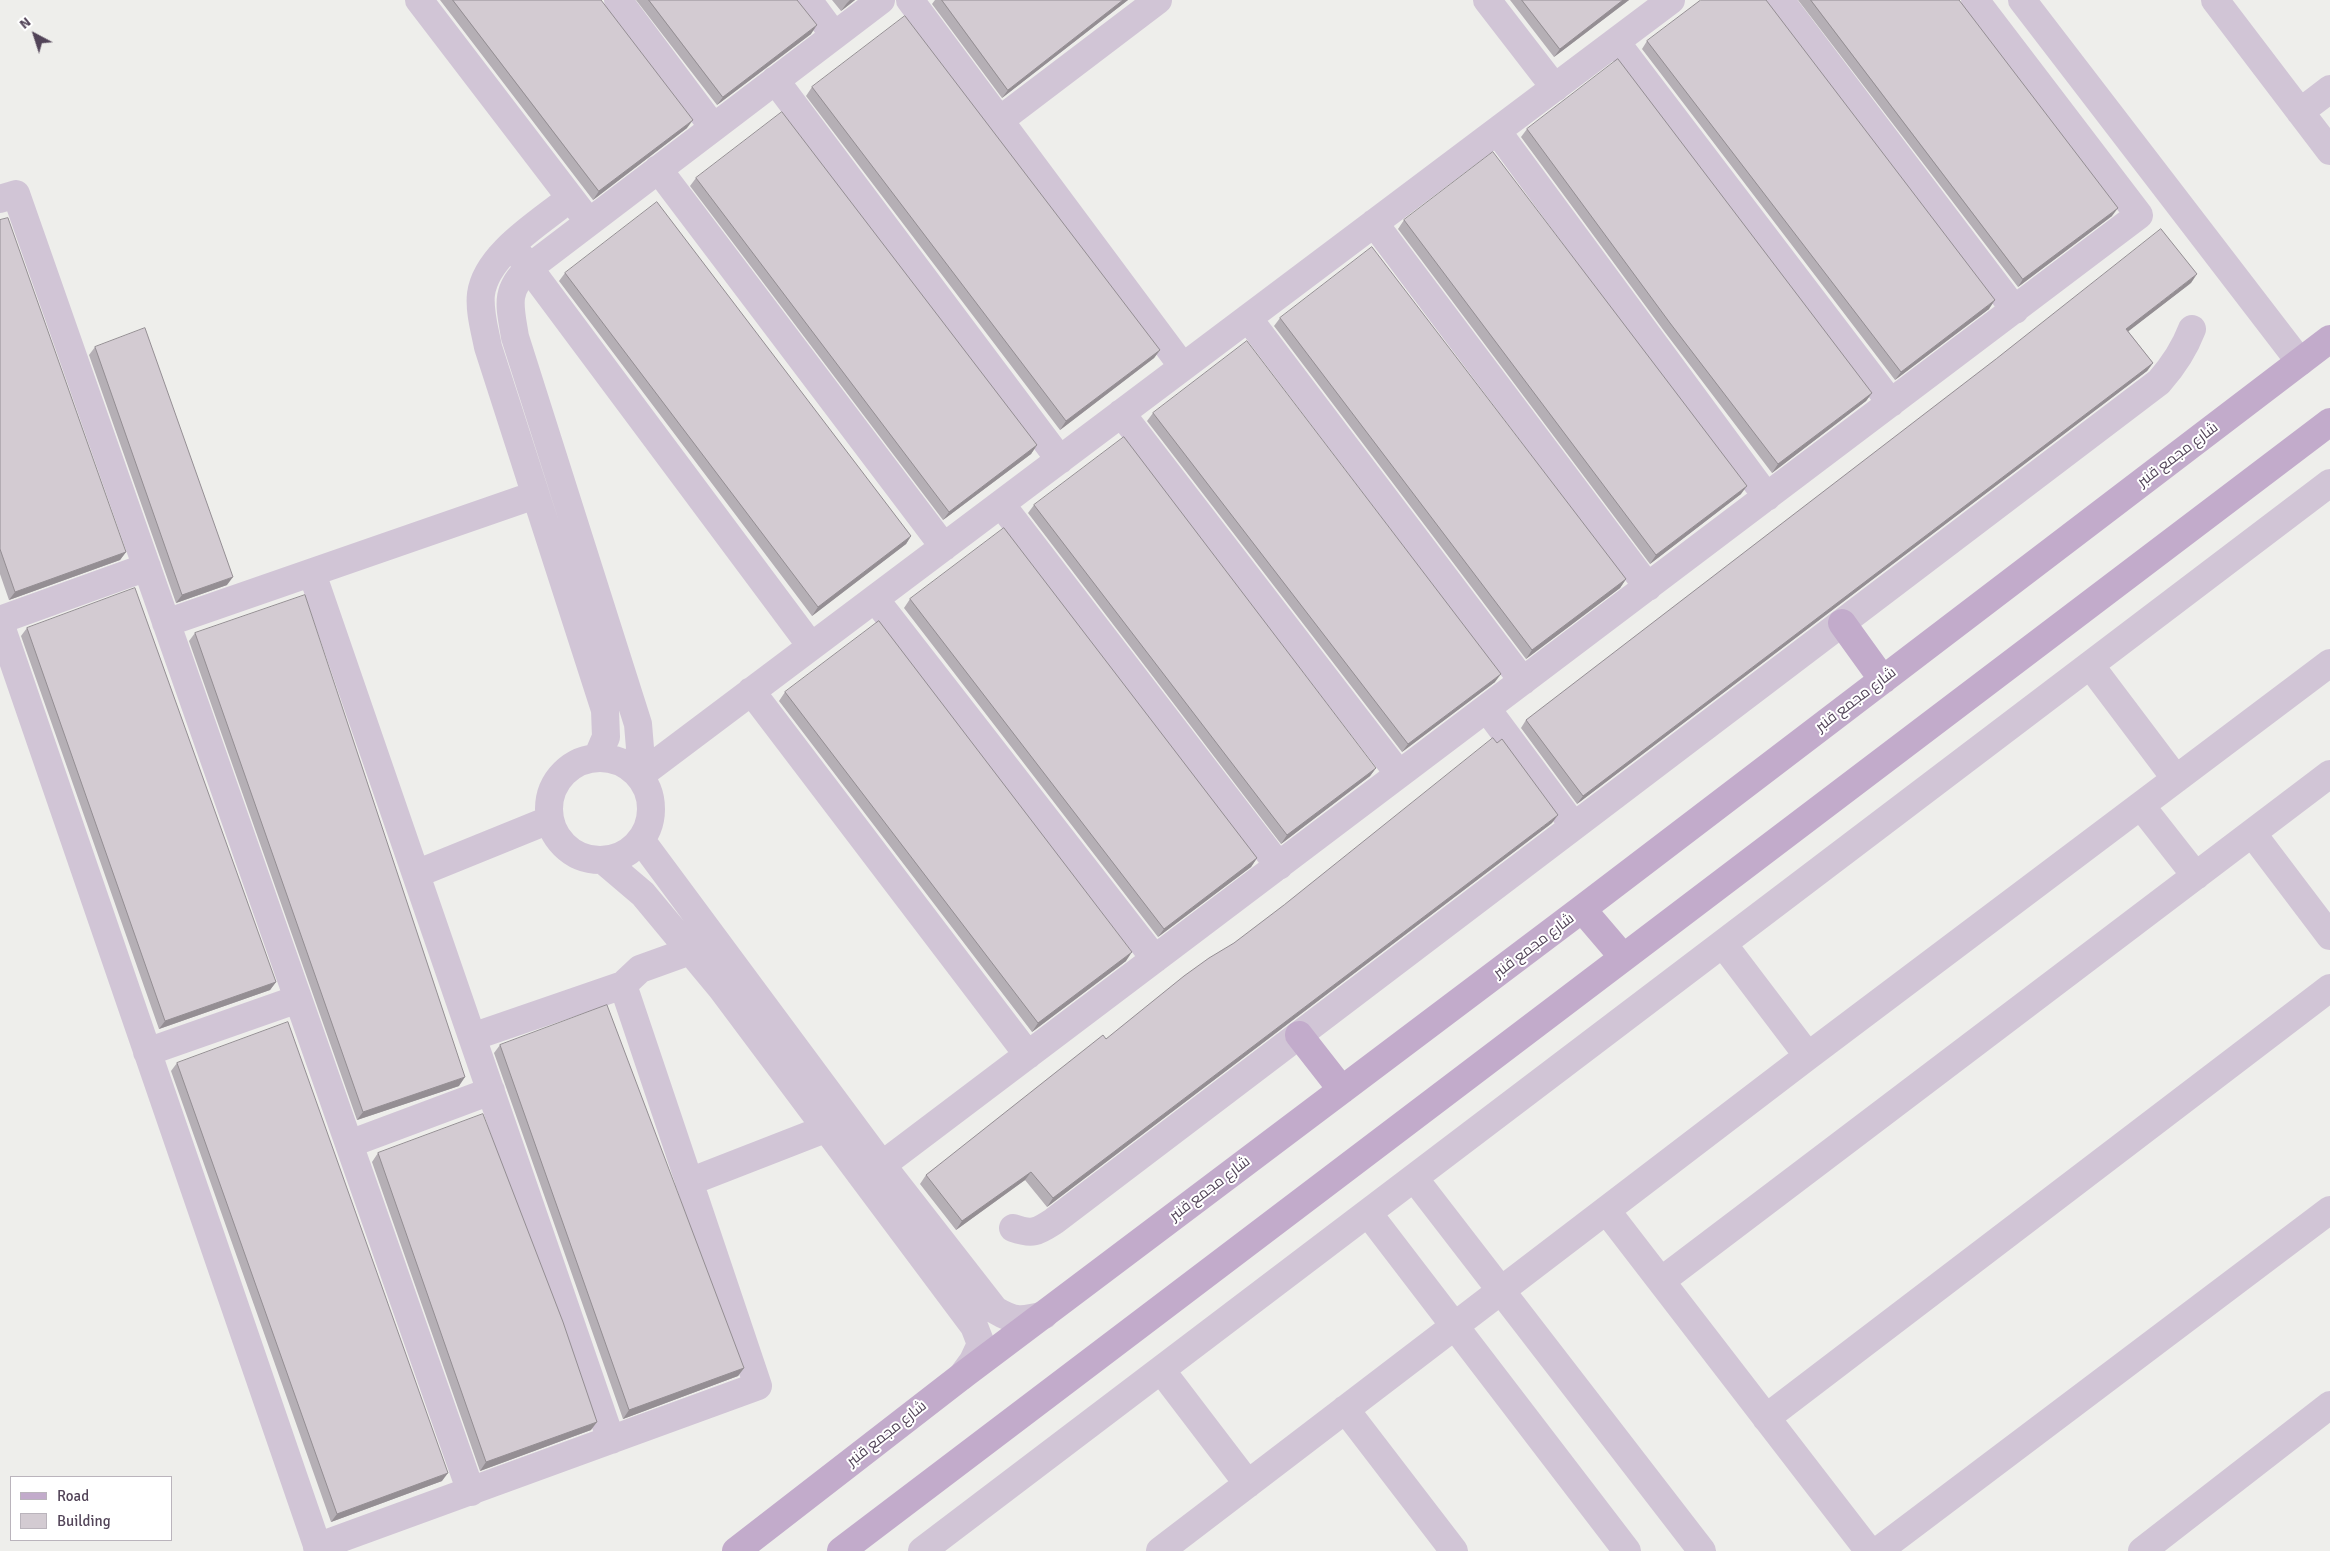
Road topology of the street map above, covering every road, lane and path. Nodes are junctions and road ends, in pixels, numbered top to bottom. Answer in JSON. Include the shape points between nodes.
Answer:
{"nodes":[{"id":1,"x":419,"y":0,"type":"edge"},
{"id":2,"x":618,"y":0,"type":"edge"},
{"id":3,"x":808,"y":0,"type":"edge"},
{"id":4,"x":881,"y":0,"type":"edge"},
{"id":5,"x":910,"y":0,"type":"edge"},
{"id":6,"x":1158,"y":0,"type":"edge"},
{"id":7,"x":1488,"y":0,"type":"edge"},
{"id":8,"x":1671,"y":0,"type":"edge"},
{"id":9,"x":1780,"y":0,"type":"edge"},
{"id":10,"x":1975,"y":0,"type":"edge"},
{"id":11,"x":2022,"y":0,"type":"edge"},
{"id":12,"x":2215,"y":0,"type":"edge"},
{"id":13,"x":834,"y":35,"type":"junction"},
{"id":14,"x":1616,"y":42,"type":"junction"},
{"id":15,"x":775,"y":80,"type":"junction"},
{"id":16,"x":1555,"y":88,"type":"junction"},
{"id":17,"x":2330,"y":89,"type":"edge"},
{"id":18,"x":2300,"y":112,"type":"junction"},
{"id":19,"x":1000,"y":120,"type":"junction"},
{"id":20,"x":713,"y":127,"type":"junction"},
{"id":21,"x":1497,"y":131,"type":"junction"},
{"id":22,"x":2330,"y":151,"type":"edge"},
{"id":23,"x":658,"y":169,"type":"junction"},
{"id":24,"x":570,"y":198,"type":"junction"},
{"id":25,"x":0,"y":199,"type":"edge"},
{"id":26,"x":589,"y":222,"type":"junction"},
{"id":27,"x":1374,"y":223,"type":"junction"},
{"id":28,"x":512,"y":245,"type":"junction"},
{"id":29,"x":529,"y":268,"type":"junction"},
{"id":30,"x":2015,"y":310,"type":"junction"},
{"id":31,"x":1248,"y":318,"type":"junction"},
{"id":32,"x":2192,"y":329,"type":"dead end"},
{"id":33,"x":516,"y":337,"type":"junction"},
{"id":34,"x":2330,"y":339,"type":"edge"},
{"id":35,"x":488,"y":347,"type":"junction"},
{"id":36,"x":2313,"y":354,"type":"edge"},
{"id":37,"x":1183,"y":367,"type":"junction"},
{"id":38,"x":1891,"y":403,"type":"junction"},
{"id":39,"x":1121,"y":414,"type":"junction"},
{"id":40,"x":2330,"y":422,"type":"edge"},
{"id":41,"x":1060,"y":460,"type":"junction"},
{"id":42,"x":2330,"y":483,"type":"edge"},
{"id":43,"x":535,"y":495,"type":"junction"},
{"id":44,"x":1767,"y":497,"type":"junction"},
{"id":45,"x":1001,"y":504,"type":"junction"},
{"id":46,"x":944,"y":547,"type":"junction"},
{"id":47,"x":147,"y":567,"type":"junction"},
{"id":48,"x":312,"y":573,"type":"junction"},
{"id":49,"x":1648,"y":587,"type":"junction"},
{"id":50,"x":875,"y":599,"type":"junction"},
{"id":51,"x":0,"y":622,"type":"edge"},
{"id":52,"x":166,"y":623,"type":"junction"},
{"id":53,"x":1842,"y":623,"type":"junction"},
{"id":54,"x":811,"y":646,"type":"junction"},
{"id":55,"x":2330,"y":663,"type":"edge"},
{"id":56,"x":2090,"y":665,"type":"junction"},
{"id":57,"x":1883,"y":680,"type":"junction"},
{"id":58,"x":1523,"y":681,"type":"junction"},
{"id":59,"x":752,"y":691,"type":"junction"},
{"id":60,"x":1487,"y":709,"type":"junction"},
{"id":61,"x":597,"y":758,"type":"junction"},
{"id":62,"x":638,"y":774,"type":"junction"},
{"id":63,"x":1400,"y":774,"type":"junction"},
{"id":64,"x":2330,"y":774,"type":"edge"},
{"id":65,"x":2176,"y":779,"type":"junction"},
{"id":66,"x":2140,"y":806,"type":"junction"},
{"id":67,"x":549,"y":820,"type":"junction"},
{"id":68,"x":1574,"y":826,"type":"junction"},
{"id":69,"x":2252,"y":833,"type":"junction"},
{"id":70,"x":641,"y":840,"type":"junction"},
{"id":71,"x":603,"y":860,"type":"junction"},
{"id":72,"x":1279,"y":866,"type":"junction"},
{"id":73,"x":416,"y":874,"type":"junction"},
{"id":74,"x":2196,"y":876,"type":"junction"},
{"id":75,"x":1582,"y":909,"type":"junction"},
{"id":76,"x":2328,"y":928,"type":"edge"},
{"id":77,"x":1723,"y":944,"type":"junction"},
{"id":78,"x":690,"y":950,"type":"junction"},
{"id":79,"x":1623,"y":957,"type":"junction"},
{"id":80,"x":1155,"y":959,"type":"junction"},
{"id":81,"x":622,"y":985,"type":"junction"},
{"id":82,"x":2330,"y":988,"type":"edge"},
{"id":83,"x":298,"y":998,"type":"junction"},
{"id":84,"x":1298,"y":1035,"type":"junction"},
{"id":85,"x":472,"y":1037,"type":"junction"},
{"id":86,"x":148,"y":1052,"type":"junction"},
{"id":87,"x":784,"y":1053,"type":"junction"},
{"id":88,"x":1028,"y":1055,"type":"junction"},
{"id":89,"x":1808,"y":1056,"type":"junction"},
{"id":90,"x":1342,"y":1090,"type":"junction"},
{"id":91,"x":490,"y":1091,"type":"junction"},
{"id":92,"x":825,"y":1129,"type":"junction"},
{"id":93,"x":349,"y":1144,"type":"junction"},
{"id":94,"x":882,"y":1165,"type":"junction"},
{"id":95,"x":1414,"y":1178,"type":"junction"},
{"id":96,"x":689,"y":1182,"type":"junction"},
{"id":97,"x":1606,"y":1210,"type":"junction"},
{"id":98,"x":2330,"y":1210,"type":"edge"},
{"id":99,"x":1368,"y":1213,"type":"junction"},
{"id":100,"x":1013,"y":1228,"type":"dead end"},
{"id":101,"x":1661,"y":1281,"type":"junction"},
{"id":102,"x":1501,"y":1290,"type":"junction"},
{"id":103,"x":1044,"y":1315,"type":"junction"},
{"id":104,"x":1454,"y":1326,"type":"junction"},
{"id":105,"x":1161,"y":1370,"type":"junction"},
{"id":106,"x":962,"y":1376,"type":"junction"},
{"id":107,"x":2330,"y":1406,"type":"edge"},
{"id":108,"x":1345,"y":1410,"type":"junction"},
{"id":109,"x":1766,"y":1418,"type":"junction"},
{"id":110,"x":611,"y":1440,"type":"junction"},
{"id":111,"x":1248,"y":1484,"type":"junction"},
{"id":112,"x":471,"y":1492,"type":"junction"},
{"id":113,"x":318,"y":1549,"type":"edge"},
{"id":114,"x":736,"y":1551,"type":"edge"},
{"id":115,"x":841,"y":1551,"type":"edge"},
{"id":116,"x":922,"y":1551,"type":"edge"},
{"id":117,"x":1160,"y":1551,"type":"edge"},
{"id":118,"x":1454,"y":1551,"type":"edge"},
{"id":119,"x":1626,"y":1551,"type":"edge"},
{"id":120,"x":1702,"y":1551,"type":"edge"},
{"id":121,"x":1869,"y":1551,"type":"edge"},
{"id":122,"x":1878,"y":1551,"type":"edge"},
{"id":123,"x":2142,"y":1551,"type":"edge"}],
"edges":[{"from":1,"to":24,"type":"street"},
{"from":2,"to":20,"type":"street"},
{"from":3,"to":13,"type":"street"},
{"from":4,"to":13,"type":"street"},
{"from":5,"to":19,"type":"street"},
{"from":6,"to":19,"type":"street"},
{"from":7,"to":16,"type":"street"},
{"from":8,"to":14,"type":"street"},
{"from":9,"to":30,"type":"street"},
{"from":10,"to":30,"type":"street","via":[[2139,215]]},
{"from":11,"to":36,"type":"street"},
{"from":12,"to":18,"type":"street"},
{"from":13,"to":15,"type":"street"},
{"from":14,"to":16,"type":"street"},
{"from":14,"to":38,"type":"street"},
{"from":15,"to":20,"type":"street"},
{"from":15,"to":41,"type":"street"},
{"from":16,"to":21,"type":"street"},
{"from":17,"to":18,"type":"street"},
{"from":18,"to":22,"type":"street"},
{"from":19,"to":37,"type":"street"},
{"from":20,"to":23,"type":"street"},
{"from":21,"to":27,"type":"street"},
{"from":21,"to":44,"type":"street"},
{"from":23,"to":26,"type":"street"},
{"from":23,"to":46,"type":"street"},
{"from":24,"to":26,"type":"street"},
{"from":24,"to":28,"type":"street"},
{"from":25,"to":47,"type":"street","via":[[16,194]]},
{"from":26,"to":29,"type":"street"},
{"from":27,"to":31,"type":"street"},
{"from":27,"to":49,"type":"street"},
{"from":28,"to":29,"type":"street"},
{"from":28,"to":35,"type":"street","via":[[490,268],[480,295]]},
{"from":29,"to":33,"type":"street","via":[[518,278],[510,294]]},
{"from":29,"to":54,"type":"street"},
{"from":30,"to":38,"type":"street"},
{"from":31,"to":37,"type":"street"},
{"from":31,"to":58,"type":"street"},
{"from":32,"to":53,"type":"street","via":[[2185,348],[2159,382]]},
{"from":33,"to":35,"type":"street"},
{"from":33,"to":62,"type":"street","via":[[638,724]]},
{"from":34,"to":36,"type":"main road","name":"شارع مجمع قنبر"},
{"from":35,"to":43,"type":"street"},
{"from":36,"to":57,"type":"main road","name":"شارع مجمع قنبر"},
{"from":37,"to":39,"type":"street"},
{"from":38,"to":44,"type":"street"},
{"from":39,"to":41,"type":"street"},
{"from":39,"to":63,"type":"street"},
{"from":40,"to":79,"type":"main road"},
{"from":41,"to":45,"type":"street"},
{"from":42,"to":56,"type":"street"},
{"from":43,"to":48,"type":"street"},
{"from":43,"to":61,"type":"street","via":[[605,710],[606,737]]},
{"from":44,"to":49,"type":"street"},
{"from":45,"to":46,"type":"street"},
{"from":45,"to":72,"type":"street"},
{"from":46,"to":50,"type":"street"},
{"from":47,"to":51,"type":"street"},
{"from":47,"to":52,"type":"street"},
{"from":48,"to":52,"type":"street"},
{"from":48,"to":73,"type":"street"},
{"from":49,"to":58,"type":"street"},
{"from":50,"to":54,"type":"street"},
{"from":50,"to":80,"type":"street"},
{"from":51,"to":86,"type":"street"},
{"from":52,"to":83,"type":"street"},
{"from":53,"to":57,"type":"main road"},
{"from":53,"to":68,"type":"street"},
{"from":54,"to":59,"type":"street"},
{"from":55,"to":65,"type":"street"},
{"from":56,"to":65,"type":"street"},
{"from":56,"to":77,"type":"street"},
{"from":57,"to":75,"type":"main road","name":"شارع مجمع قنبر"},
{"from":58,"to":60,"type":"street"},
{"from":59,"to":62,"type":"street"},
{"from":59,"to":88,"type":"street"},
{"from":60,"to":63,"type":"street"},
{"from":60,"to":68,"type":"street"},
{"from":61,"to":62,"type":"street","via":[[625,764]]},
{"from":61,"to":67,"type":"street","via":[[582,761],[559,778],[550,798]]},
{"from":62,"to":70,"type":"street","via":[[651,801],[648,828]]},
{"from":63,"to":72,"type":"street"},
{"from":64,"to":69,"type":"street"},
{"from":65,"to":66,"type":"street"},
{"from":66,"to":74,"type":"street"},
{"from":66,"to":89,"type":"street"},
{"from":67,"to":71,"type":"street","via":[[554,834],[575,854]]},
{"from":67,"to":73,"type":"street"},
{"from":68,"to":84,"type":"street"},
{"from":69,"to":74,"type":"street"},
{"from":69,"to":76,"type":"street"},
{"from":70,"to":71,"type":"street","via":[[618,858]]},
{"from":70,"to":87,"type":"street"},
{"from":71,"to":78,"type":"street","via":[[643,894]]},
{"from":72,"to":80,"type":"street"},
{"from":73,"to":85,"type":"street"},
{"from":74,"to":101,"type":"street"},
{"from":75,"to":79,"type":"main road"},
{"from":75,"to":90,"type":"main road","name":"شارع مجمع قنبر"},
{"from":77,"to":89,"type":"street"},
{"from":77,"to":95,"type":"street"},
{"from":78,"to":81,"type":"street","via":[[640,969]]},
{"from":78,"to":87,"type":"street","via":[[722,989]]},
{"from":79,"to":115,"type":"main road"},
{"from":80,"to":88,"type":"street"},
{"from":81,"to":85,"type":"street"},
{"from":81,"to":96,"type":"street"},
{"from":82,"to":109,"type":"street"},
{"from":83,"to":86,"type":"street"},
{"from":83,"to":93,"type":"street"},
{"from":84,"to":90,"type":"main road"},
{"from":84,"to":100,"type":"street","via":[[1054,1221],[1028,1234]]},
{"from":85,"to":91,"type":"street"},
{"from":86,"to":113,"type":"street"},
{"from":87,"to":92,"type":"street"},
{"from":87,"to":94,"type":"street"},
{"from":88,"to":94,"type":"street"},
{"from":89,"to":97,"type":"street"},
{"from":90,"to":103,"type":"main road","name":"شارع مجمع قنبر"},
{"from":91,"to":93,"type":"street"},
{"from":91,"to":110,"type":"street"},
{"from":92,"to":96,"type":"street"},
{"from":92,"to":106,"type":"street","via":[[974,1326],[981,1344]]},
{"from":93,"to":112,"type":"street"},
{"from":94,"to":103,"type":"street","via":[[995,1310],[1010,1319],[1025,1320]]},
{"from":95,"to":99,"type":"street"},
{"from":95,"to":102,"type":"street"},
{"from":96,"to":110,"type":"street","via":[[758,1386]]},
{"from":97,"to":101,"type":"street"},
{"from":97,"to":102,"type":"street"},
{"from":98,"to":122,"type":"street"},
{"from":99,"to":104,"type":"street"},
{"from":99,"to":105,"type":"street"},
{"from":101,"to":109,"type":"street"},
{"from":102,"to":104,"type":"street"},
{"from":102,"to":120,"type":"street"},
{"from":103,"to":106,"type":"main road","name":"شارع مجمع قنبر"},
{"from":104,"to":108,"type":"street"},
{"from":104,"to":119,"type":"street"},
{"from":105,"to":111,"type":"street"},
{"from":105,"to":116,"type":"street"},
{"from":106,"to":114,"type":"main road","name":"شارع مجمع قنبر"},
{"from":107,"to":123,"type":"street"},
{"from":108,"to":111,"type":"street"},
{"from":108,"to":118,"type":"street"},
{"from":109,"to":121,"type":"street"},
{"from":110,"to":112,"type":"street"},
{"from":111,"to":117,"type":"street"},
{"from":112,"to":113,"type":"street"}]}
